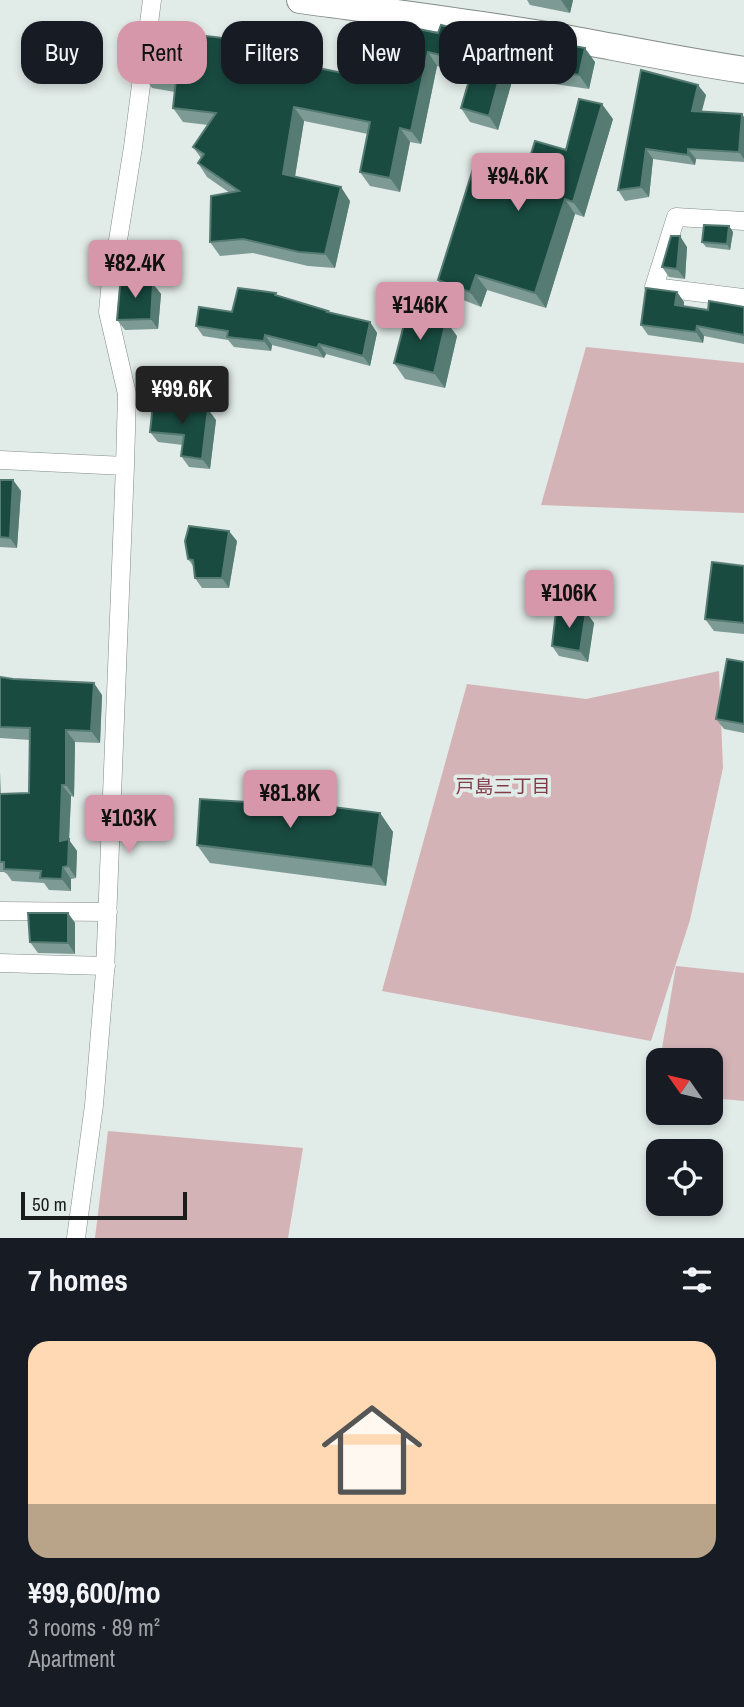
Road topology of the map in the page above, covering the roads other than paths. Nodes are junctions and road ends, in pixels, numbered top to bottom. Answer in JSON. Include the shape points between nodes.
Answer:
{"nodes":[{"id":1,"x":152,"y":0,"type":"edge"},
{"id":2,"x":300,"y":0,"type":"edge"},
{"id":3,"x":744,"y":70,"type":"edge"},
{"id":4,"x":744,"y":221,"type":"edge"},
{"id":5,"x":744,"y":298,"type":"edge"},
{"id":6,"x":0,"y":460,"type":"edge"},
{"id":7,"x":125,"y":466,"type":"junction"},
{"id":8,"x":0,"y":911,"type":"edge"},
{"id":9,"x":108,"y":912,"type":"junction"},
{"id":10,"x":0,"y":963,"type":"edge"},
{"id":11,"x":106,"y":966,"type":"junction"},
{"id":12,"x":76,"y":1238,"type":"edge"}],
"edges":[{"from":1,"to":7,"type":"street","via":[[108,312],[127,394]]},
{"from":2,"to":3,"type":"main road","via":[[464,22]]},
{"from":4,"to":5,"type":"street","via":[[676,217],[654,287]]},
{"from":6,"to":7,"type":"street"},
{"from":7,"to":9,"type":"street"},
{"from":8,"to":9,"type":"street"},
{"from":9,"to":11,"type":"street"},
{"from":10,"to":11,"type":"street"},
{"from":11,"to":12,"type":"street"}]}
